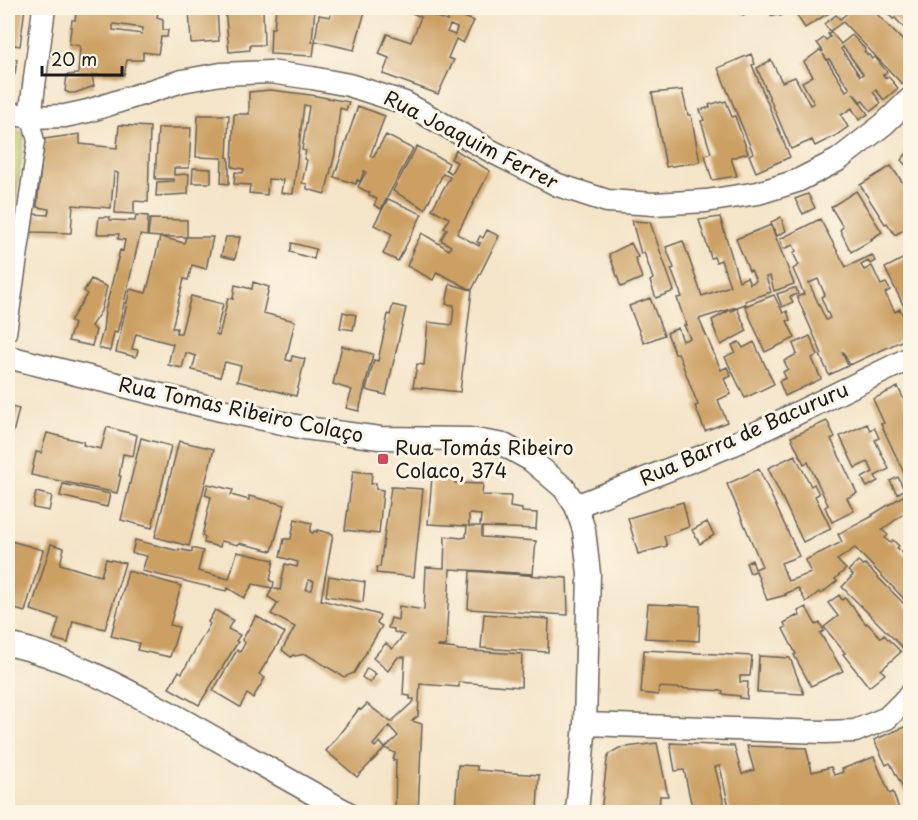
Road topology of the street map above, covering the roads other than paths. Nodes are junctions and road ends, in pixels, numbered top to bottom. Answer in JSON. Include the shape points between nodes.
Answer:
{"nodes":[{"id":1,"x":44,"y":8,"type":"edge"},
{"id":2,"x":910,"y":99,"type":"edge"},
{"id":3,"x":8,"y":113,"type":"edge"},
{"id":4,"x":30,"y":117,"type":"junction"},
{"id":5,"x":8,"y":333,"type":"edge"},
{"id":6,"x":8,"y":357,"type":"edge"},
{"id":7,"x":910,"y":358,"type":"edge"},
{"id":8,"x":576,"y":506,"type":"junction"},
{"id":9,"x":8,"y":644,"type":"edge"},
{"id":10,"x":910,"y":695,"type":"edge"},
{"id":11,"x":585,"y":724,"type":"junction"},
{"id":12,"x":340,"y":811,"type":"edge"},
{"id":13,"x":577,"y":813,"type":"edge"}],
"edges":[{"from":1,"to":4,"type":"street"},
{"from":2,"to":4,"type":"street","name":"Rua Joaquim Ferrer","via":[[838,159],[797,181],[758,193],[654,204],[607,201],[558,185],[405,103],[349,85],[270,72],[182,81],[88,111]]},
{"from":3,"to":4,"type":"street","name":"Rua Joaquim Ferrer"},
{"from":4,"to":5,"type":"street","via":[[36,141]]},
{"from":6,"to":8,"type":"street","name":"Rua Tomas Ribeiro Colaço","via":[[305,428],[380,438],[494,442],[531,460],[564,488]]},
{"from":7,"to":8,"type":"street","name":"Rua Barra de Bacururu","via":[[734,444]]},
{"from":8,"to":11,"type":"street","name":"Rua Tomas Ribeiro Colaço","via":[[584,530],[589,574]]},
{"from":9,"to":12,"type":"street","via":[[61,659],[107,679]]},
{"from":10,"to":11,"type":"street","via":[[887,718],[855,731]]},
{"from":11,"to":13,"type":"street","name":"Rua Tomas Ribeiro Colaço"}]}
